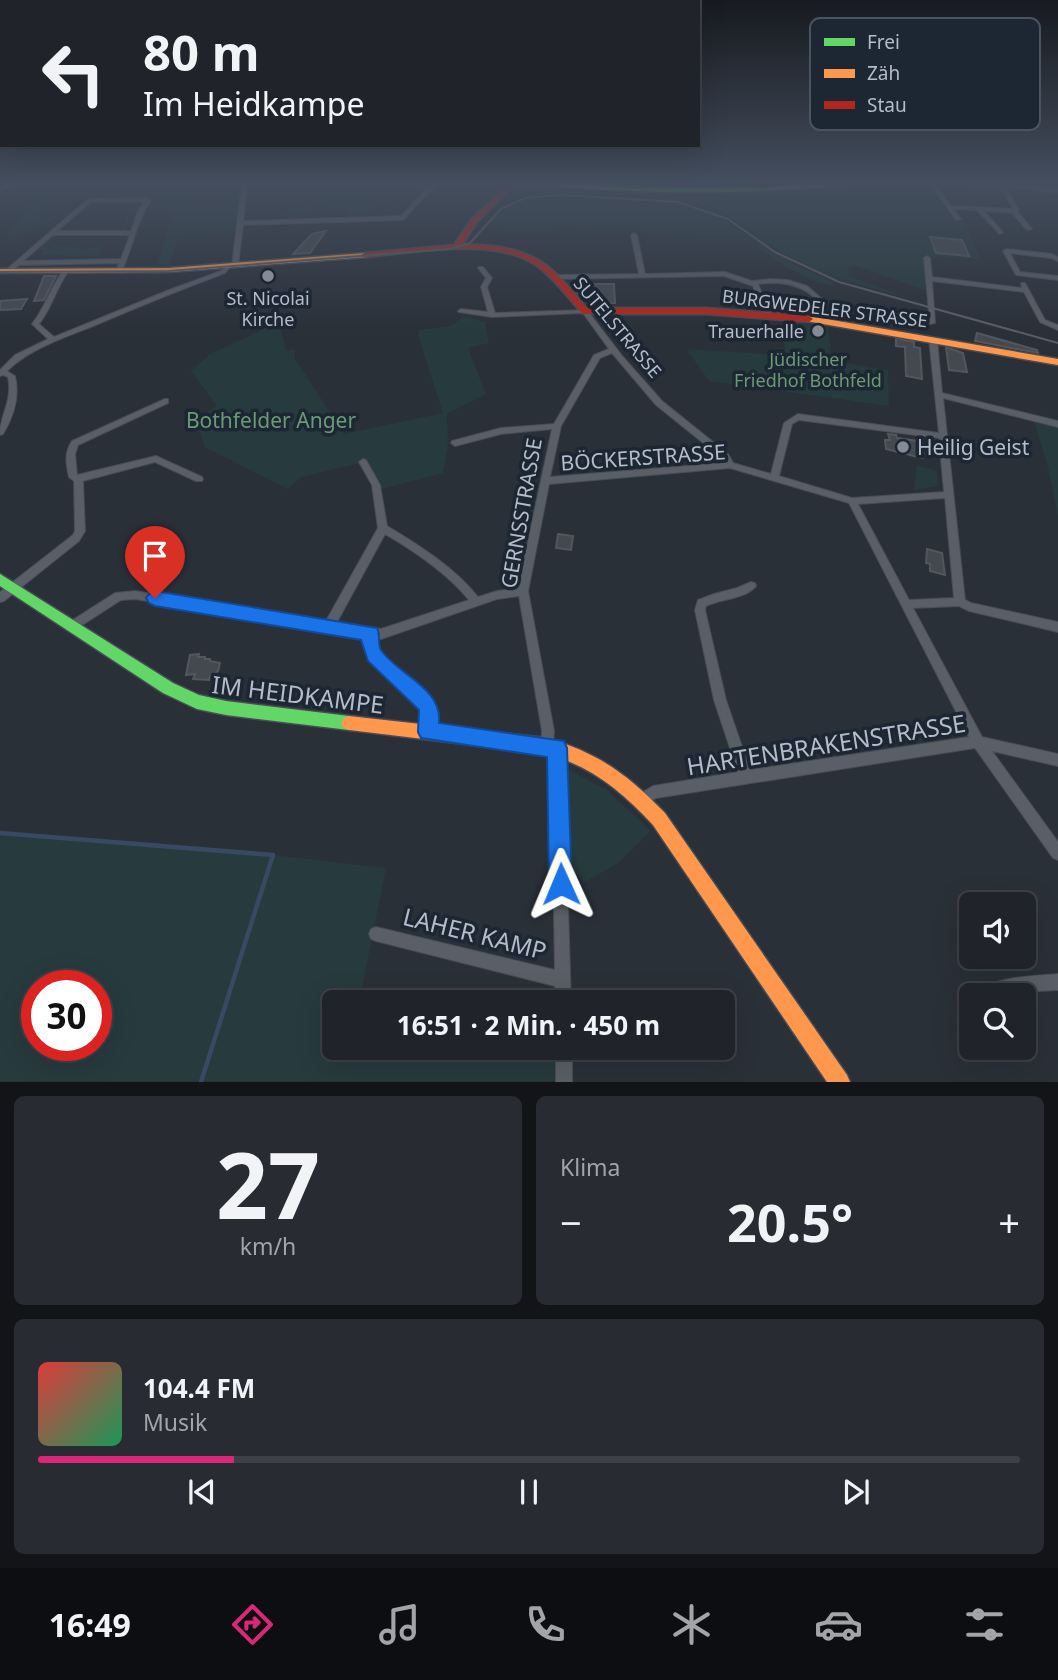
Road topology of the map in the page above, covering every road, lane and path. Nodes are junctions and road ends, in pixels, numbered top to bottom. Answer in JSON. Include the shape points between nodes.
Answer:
{"nodes":[{"id":1,"x":239,"y":231,"type":"edge"},
{"id":2,"x":467,"y":231,"type":"edge"},
{"id":3,"x":52,"y":233,"type":"joint"},
{"id":4,"x":134,"y":233,"type":"joint"},
{"id":5,"x":634,"y":235,"type":"dead end"},
{"id":6,"x":456,"y":248,"type":"junction"},
{"id":7,"x":927,"y":258,"type":"dead end"},
{"id":8,"x":1058,"y":259,"type":"edge"},
{"id":9,"x":122,"y":266,"type":"junction"},
{"id":10,"x":231,"y":266,"type":"junction"},
{"id":11,"x":481,"y":268,"type":"dead end"},
{"id":12,"x":8,"y":269,"type":"edge"},
{"id":13,"x":65,"y":272,"type":"junction"},
{"id":14,"x":642,"y":273,"type":"junction"},
{"id":15,"x":1018,"y":274,"type":"junction"},
{"id":16,"x":554,"y":278,"type":"junction"},
{"id":17,"x":1058,"y":278,"type":"edge"},
{"id":18,"x":929,"y":279,"type":"junction"},
{"id":19,"x":753,"y":283,"type":"junction"},
{"id":20,"x":1026,"y":290,"type":"junction"},
{"id":21,"x":461,"y":311,"type":"dead end"},
{"id":22,"x":585,"y":311,"type":"junction"},
{"id":23,"x":492,"y":315,"type":"junction"},
{"id":24,"x":768,"y":315,"type":"junction"},
{"id":25,"x":819,"y":321,"type":"junction"},
{"id":26,"x":932,"y":323,"type":"dead end"},
{"id":27,"x":1058,"y":328,"type":"edge"},
{"id":28,"x":933,"y":339,"type":"junction"},
{"id":29,"x":52,"y":340,"type":"junction"},
{"id":30,"x":614,"y":350,"type":"junction"},
{"id":31,"x":1058,"y":362,"type":"edge"},
{"id":32,"x":1,"y":373,"type":"edge"},
{"id":33,"x":938,"y":394,"type":"junction"},
{"id":34,"x":165,"y":401,"type":"dead end"},
{"id":35,"x":1058,"y":424,"type":"edge"},
{"id":36,"x":557,"y":426,"type":"junction"},
{"id":37,"x":0,"y":432,"type":"edge"},
{"id":38,"x":941,"y":436,"type":"junction"},
{"id":39,"x":455,"y":443,"type":"dead end"},
{"id":40,"x":363,"y":462,"type":"dead end"},
{"id":41,"x":730,"y":465,"type":"junction"},
{"id":42,"x":78,"y":479,"type":"junction"},
{"id":43,"x":775,"y":479,"type":"junction"},
{"id":44,"x":199,"y":480,"type":"dead end"},
{"id":45,"x":545,"y":481,"type":"junction"},
{"id":46,"x":948,"y":495,"type":"junction"},
{"id":47,"x":852,"y":501,"type":"junction"},
{"id":48,"x":383,"y":528,"type":"junction"},
{"id":49,"x":0,"y":579,"type":"edge"},
{"id":50,"x":751,"y":586,"type":"dead end"},
{"id":51,"x":13,"y":588,"type":"junction"},
{"id":52,"x":523,"y":591,"type":"junction"},
{"id":53,"x":0,"y":598,"type":"edge"},
{"id":54,"x":476,"y":602,"type":"junction"},
{"id":55,"x":960,"y":602,"type":"junction"},
{"id":56,"x":906,"y":604,"type":"junction"},
{"id":57,"x":72,"y":626,"type":"junction"},
{"id":58,"x":329,"y":626,"type":"junction"},
{"id":59,"x":1058,"y":627,"type":"edge"},
{"id":60,"x":371,"y":634,"type":"junction"},
{"id":61,"x":428,"y":732,"type":"junction"},
{"id":62,"x":978,"y":742,"type":"junction"},
{"id":63,"x":552,"y":747,"type":"junction"},
{"id":64,"x":1058,"y":760,"type":"edge"},
{"id":65,"x":746,"y":778,"type":"junction"},
{"id":66,"x":643,"y":800,"type":"junction"},
{"id":67,"x":1058,"y":853,"type":"edge"},
{"id":68,"x":376,"y":934,"type":"dead end"},
{"id":69,"x":563,"y":980,"type":"junction"},
{"id":70,"x":1058,"y":982,"type":"edge"},
{"id":71,"x":1036,"y":983,"type":"edge"},
{"id":72,"x":563,"y":990,"type":"edge"},
{"id":73,"x":564,"y":1060,"type":"edge"},
{"id":74,"x":564,"y":1082,"type":"edge"},
{"id":75,"x":840,"y":1082,"type":"edge"}],
"edges":[{"from":1,"to":10,"type":"street"},
{"from":2,"to":6,"type":"main road"},
{"from":3,"to":4,"type":"street"},
{"from":3,"to":12,"type":"street"},
{"from":4,"to":9,"type":"street"},
{"from":5,"to":14,"type":"street"},
{"from":6,"to":10,"type":"main road","name":"SUTELSTRASSE"},
{"from":6,"to":16,"type":"main road","name":"SUTELSTRASSE","via":[[512,251],[537,262]]},
{"from":7,"to":18,"type":"street"},
{"from":8,"to":15,"type":"street","via":[[1006,251]]},
{"from":9,"to":10,"type":"main road","name":"SUTELSTRASSE"},
{"from":9,"to":12,"type":"street"},
{"from":9,"to":13,"type":"main road","name":"SUTELSTRASSE"},
{"from":10,"to":29,"type":"street"},
{"from":11,"to":23,"type":"street","via":[[488,278],[484,287]]},
{"from":12,"to":13,"type":"main road","name":"SUTELSTRASSE"},
{"from":13,"to":29,"type":"street","via":[[47,312],[35,324]]},
{"from":14,"to":16,"type":"street"},
{"from":14,"to":19,"type":"street","via":[[725,274]]},
{"from":15,"to":17,"type":"street"},
{"from":15,"to":20,"type":"street"},
{"from":16,"to":22,"type":"main road","name":"SUTELSTRASSE"},
{"from":18,"to":20,"type":"street"},
{"from":18,"to":26,"type":"street"},
{"from":19,"to":24,"type":"street"},
{"from":19,"to":25,"type":"street","via":[[782,280],[814,293]]},
{"from":20,"to":27,"type":"street","via":[[1042,321]]},
{"from":21,"to":23,"type":"street"},
{"from":22,"to":23,"type":"street"},
{"from":22,"to":24,"type":"main road","name":"BURGWEDELER STRASSE"},
{"from":22,"to":30,"type":"street","name":"SUTELSTRASSE"},
{"from":24,"to":25,"type":"main road","name":"BURGWEDELER STRASSE"},
{"from":25,"to":28,"type":"main road","name":"BURGWEDELER STRASSE"},
{"from":28,"to":31,"type":"main road","name":"BURGWEDELER STRASSE"},
{"from":28,"to":33,"type":"street"},
{"from":29,"to":32,"type":"street","via":[[18,357]]},
{"from":30,"to":36,"type":"street","name":"GERNSSTRASSE","via":[[597,357]]},
{"from":30,"to":41,"type":"street","name":"SUTELSTRASSE","via":[[659,403]]},
{"from":32,"to":37,"type":"street","via":[[11,376],[13,390]]},
{"from":33,"to":35,"type":"street"},
{"from":33,"to":38,"type":"street"},
{"from":34,"to":42,"type":"street","via":[[75,443],[72,470]]},
{"from":36,"to":39,"type":"street","via":[[501,431]]},
{"from":36,"to":45,"type":"street","name":"GERNSSTRASSE"},
{"from":38,"to":43,"type":"street","via":[[798,417],[788,423]]},
{"from":38,"to":46,"type":"street"},
{"from":40,"to":48,"type":"street","via":[[376,485]]},
{"from":41,"to":43,"type":"street","name":"BÖCKERSTRASSE"},
{"from":41,"to":45,"type":"street","name":"BÖCKERSTRASSE"},
{"from":42,"to":44,"type":"street","via":[[156,459]]},
{"from":42,"to":51,"type":"street","via":[[80,531],[76,538]]},
{"from":43,"to":47,"type":"street","name":"BÖCKERSTRASSE"},
{"from":45,"to":52,"type":"street","name":"GERNSSTRASSE"},
{"from":46,"to":47,"type":"street","name":"BÖCKERSTRASSE"},
{"from":46,"to":55,"type":"street"},
{"from":47,"to":56,"type":"street"},
{"from":48,"to":54,"type":"street","via":[[472,594]]},
{"from":48,"to":58,"type":"street"},
{"from":49,"to":51,"type":"main road","name":"IM HEIDKAMPE"},
{"from":50,"to":65,"type":"street","via":[[743,592],[709,598],[700,610],[720,700]]},
{"from":51,"to":53,"type":"street"},
{"from":51,"to":57,"type":"main road","name":"IM HEIDKAMPE"},
{"from":52,"to":54,"type":"street"},
{"from":52,"to":63,"type":"street","name":"GERNSSTRASSE"},
{"from":54,"to":60,"type":"street"},
{"from":55,"to":56,"type":"street"},
{"from":55,"to":59,"type":"street"},
{"from":56,"to":62,"type":"street"},
{"from":57,"to":58,"type":"street","via":[[119,596],[135,595]]},
{"from":57,"to":61,"type":"main road","name":"IM HEIDKAMPE","via":[[197,702]]},
{"from":58,"to":60,"type":"street"},
{"from":60,"to":61,"type":"street","via":[[374,656],[427,705]]},
{"from":61,"to":63,"type":"main road","name":"IM HEIDKAMPE"},
{"from":62,"to":64,"type":"street","name":"HARTENBRAKENSTRASSE"},
{"from":62,"to":65,"type":"street","name":"HARTENBRAKENSTRASSE"},
{"from":62,"to":67,"type":"street"},
{"from":63,"to":66,"type":"main road","name":"IM HEIDKAMPE","via":[[604,768]]},
{"from":63,"to":69,"type":"street","name":"LAHER KAMP"},
{"from":65,"to":66,"type":"street","name":"HARTENBRAKENSTRASSE","via":[[653,792]]},
{"from":66,"to":75,"type":"main road","name":"IM HEIDKAMPE"},
{"from":68,"to":69,"type":"street","name":"LAHER KAMP"},
{"from":69,"to":72,"type":"street","name":"LAHER KAMP"},
{"from":70,"to":71,"type":"street"},
{"from":73,"to":74,"type":"street"}]}
